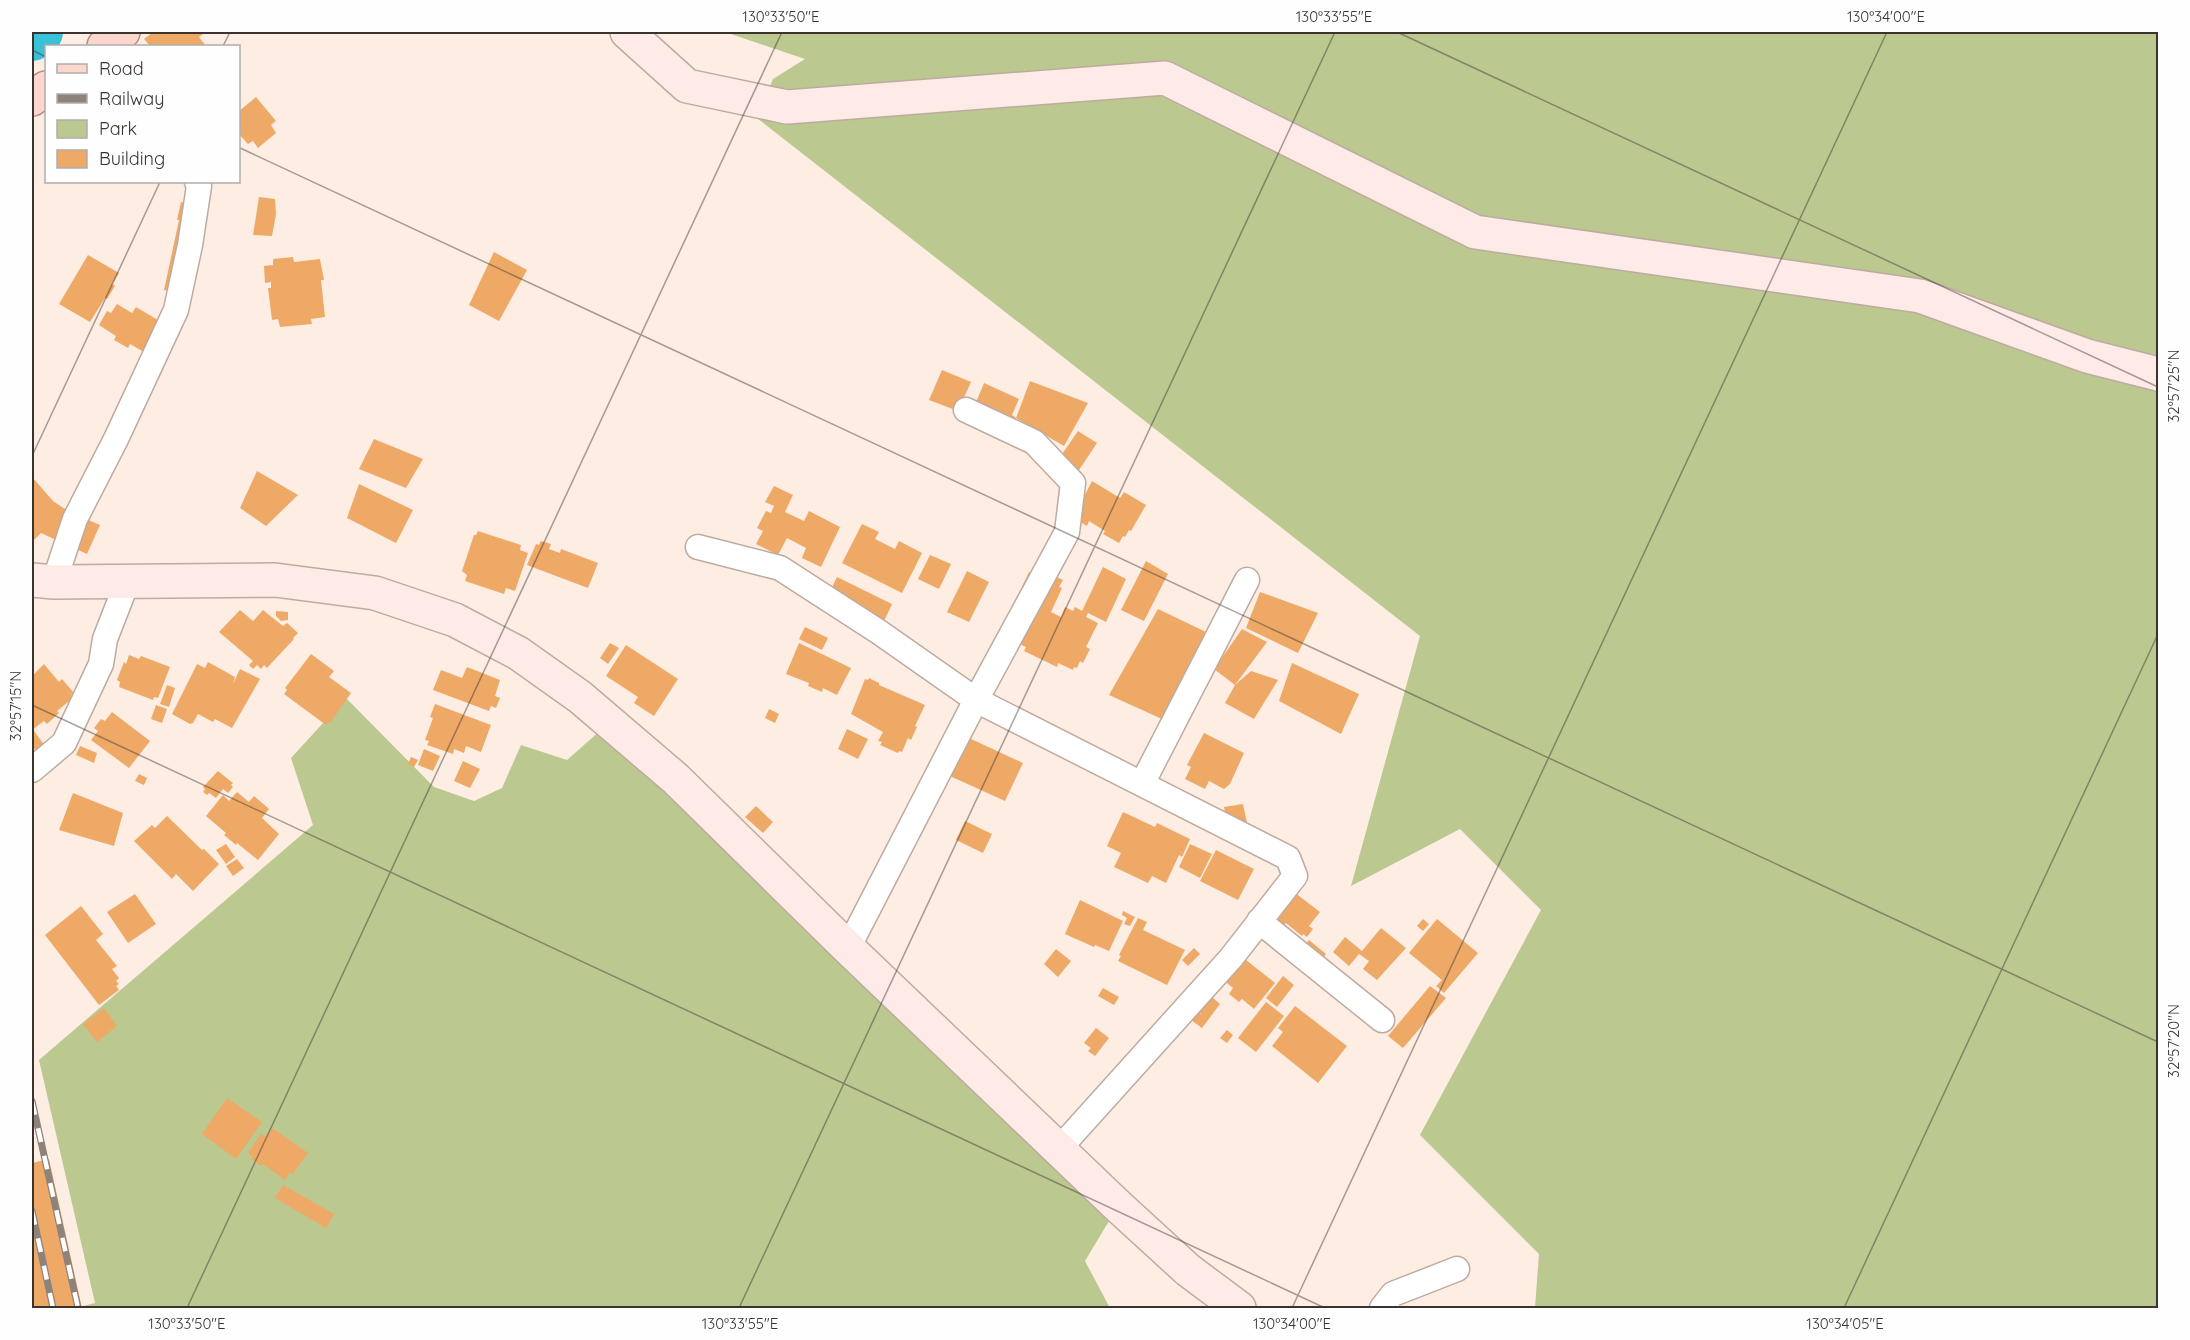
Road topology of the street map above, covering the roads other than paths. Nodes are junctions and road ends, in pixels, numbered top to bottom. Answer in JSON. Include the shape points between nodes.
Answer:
{"nodes":[{"id":1,"x":627,"y":32,"type":"edge"},
{"id":2,"x":45,"y":89,"type":"edge"},
{"id":3,"x":32,"y":99,"type":"edge"},
{"id":4,"x":198,"y":183,"type":"edge"},
{"id":5,"x":2158,"y":374,"type":"edge"},
{"id":6,"x":966,"y":410,"type":"dead end"},
{"id":7,"x":698,"y":547,"type":"dead end"},
{"id":8,"x":128,"y":580,"type":"junction"},
{"id":9,"x":1247,"y":580,"type":"dead end"},
{"id":10,"x":43,"y":581,"type":"edge"},
{"id":11,"x":976,"y":700,"type":"junction"},
{"id":12,"x":32,"y":770,"type":"edge"},
{"id":13,"x":1142,"y":784,"type":"junction"},
{"id":14,"x":1259,"y":921,"type":"junction"},
{"id":15,"x":848,"y":948,"type":"junction"},
{"id":16,"x":1382,"y":1020,"type":"dead end"},
{"id":17,"x":1058,"y":1150,"type":"junction"},
{"id":18,"x":1457,"y":1269,"type":"dead end"},
{"id":19,"x":1239,"y":1308,"type":"edge"},
{"id":20,"x":1382,"y":1308,"type":"edge"}],
"edges":[{"from":1,"to":5,"type":"street","via":[[687,86],[787,107],[1165,78],[1474,232],[1920,296],[2087,356]]},
{"from":2,"to":3,"type":"main road"},
{"from":4,"to":10,"type":"street","via":[[176,310]]},
{"from":6,"to":11,"type":"street","via":[[1034,442],[1073,483],[1067,532]]},
{"from":7,"to":11,"type":"street","via":[[780,568]]},
{"from":8,"to":10,"type":"street"},
{"from":8,"to":12,"type":"street","via":[[105,639],[101,664],[64,743]]},
{"from":8,"to":15,"type":"street","via":[[275,580],[375,593],[456,620],[518,653],[580,697],[676,779]]},
{"from":9,"to":13,"type":"street"},
{"from":11,"to":13,"type":"street"},
{"from":11,"to":15,"type":"street"},
{"from":13,"to":14,"type":"street","via":[[1288,858],[1295,876]]},
{"from":14,"to":16,"type":"street"},
{"from":14,"to":17,"type":"street","via":[[1231,958]]},
{"from":15,"to":17,"type":"street"},
{"from":17,"to":19,"type":"street","via":[[1188,1270]]},
{"from":18,"to":20,"type":"street","via":[[1393,1294]]}]}
